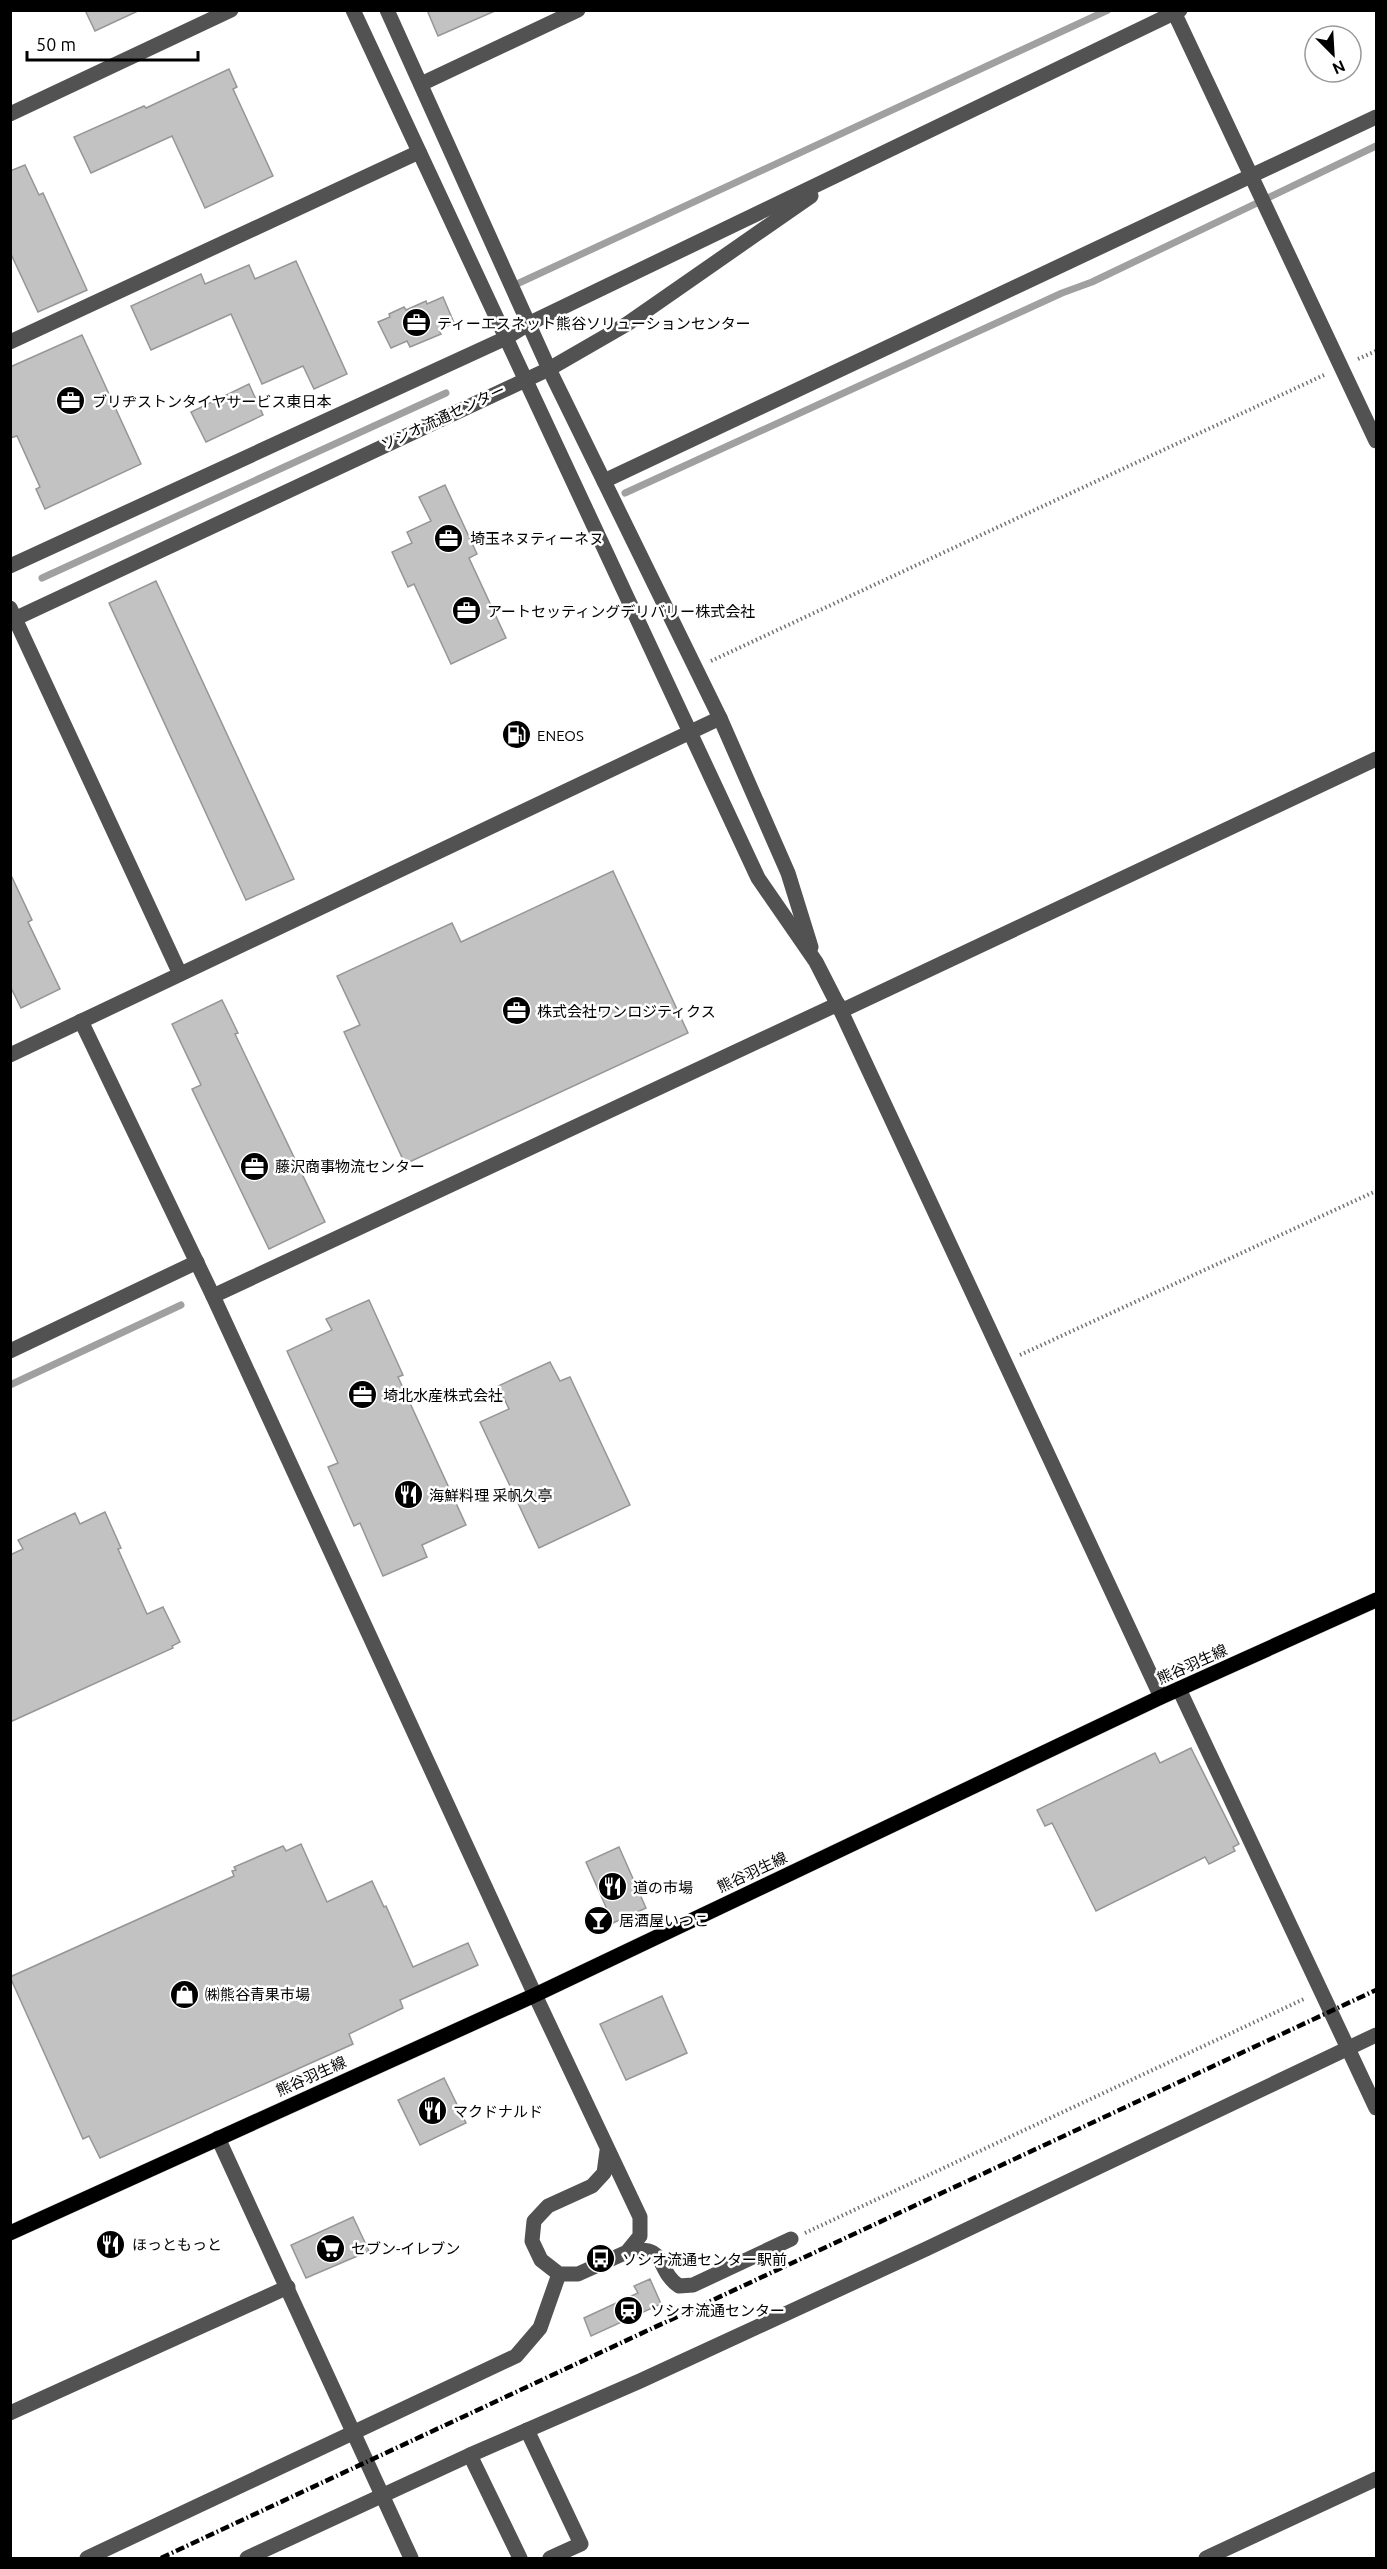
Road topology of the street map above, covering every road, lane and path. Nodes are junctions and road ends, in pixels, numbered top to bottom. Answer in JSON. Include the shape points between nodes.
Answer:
{"nodes":[{"id":1,"x":231,"y":10,"type":"edge"},
{"id":2,"x":352,"y":10,"type":"edge"},
{"id":3,"x":387,"y":10,"type":"edge"},
{"id":4,"x":578,"y":10,"type":"edge"},
{"id":5,"x":1176,"y":11,"type":"edge"},
{"id":6,"x":421,"y":84,"type":"junction"},
{"id":7,"x":10,"y":114,"type":"edge"},
{"id":8,"x":1377,"y":117,"type":"edge"},
{"id":9,"x":419,"y":152,"type":"junction"},
{"id":10,"x":850,"y":168,"type":"junction"},
{"id":11,"x":1254,"y":181,"type":"junction"},
{"id":12,"x":530,"y":323,"type":"junction"},
{"id":13,"x":506,"y":338,"type":"junction"},
{"id":14,"x":10,"y":342,"type":"edge"},
{"id":15,"x":1377,"y":351,"type":"edge"},
{"id":16,"x":1342,"y":367,"type":"junction"},
{"id":17,"x":549,"y":369,"type":"junction"},
{"id":18,"x":524,"y":379,"type":"junction"},
{"id":19,"x":1377,"y":441,"type":"edge"},
{"id":20,"x":604,"y":482,"type":"junction"},
{"id":21,"x":10,"y":566,"type":"edge"},
{"id":22,"x":12,"y":616,"type":"edge"},
{"id":23,"x":695,"y":668,"type":"junction"},
{"id":24,"x":720,"y":718,"type":"junction"},
{"id":25,"x":692,"y":732,"type":"junction"},
{"id":26,"x":1377,"y":759,"type":"edge"},
{"id":27,"x":816,"y":962,"type":"junction"},
{"id":28,"x":180,"y":974,"type":"junction"},
{"id":29,"x":839,"y":1007,"type":"junction"},
{"id":30,"x":81,"y":1021,"type":"junction"},
{"id":31,"x":10,"y":1055,"type":"edge"},
{"id":32,"x":1377,"y":1191,"type":"edge"},
{"id":33,"x":197,"y":1262,"type":"junction"},
{"id":34,"x":213,"y":1296,"type":"junction"},
{"id":35,"x":10,"y":1351,"type":"edge"},
{"id":36,"x":1004,"y":1362,"type":"junction"},
{"id":37,"x":1377,"y":1599,"type":"edge"},
{"id":38,"x":1179,"y":1689,"type":"junction"},
{"id":39,"x":1161,"y":1697,"type":"junction"},
{"id":40,"x":1321,"y":1991,"type":"junction"},
{"id":41,"x":535,"y":1995,"type":"junction"},
{"id":42,"x":1377,"y":2035,"type":"edge"},
{"id":43,"x":1349,"y":2048,"type":"junction"},
{"id":44,"x":1377,"y":2108,"type":"edge"},
{"id":45,"x":218,"y":2138,"type":"junction"},
{"id":46,"x":607,"y":2151,"type":"junction"},
{"id":47,"x":10,"y":2233,"type":"edge"},
{"id":48,"x":791,"y":2239,"type":"joint"},
{"id":49,"x":627,"y":2252,"type":"junction"},
{"id":50,"x":559,"y":2274,"type":"junction"},
{"id":51,"x":288,"y":2287,"type":"junction"},
{"id":52,"x":10,"y":2414,"type":"edge"},
{"id":53,"x":527,"y":2430,"type":"junction"},
{"id":54,"x":352,"y":2434,"type":"junction"},
{"id":55,"x":470,"y":2455,"type":"junction"},
{"id":56,"x":1377,"y":2479,"type":"edge"},
{"id":57,"x":381,"y":2496,"type":"junction"},
{"id":58,"x":87,"y":2559,"type":"edge"},
{"id":59,"x":247,"y":2559,"type":"edge"},
{"id":60,"x":411,"y":2559,"type":"edge"},
{"id":61,"x":520,"y":2559,"type":"edge"},
{"id":62,"x":550,"y":2559,"type":"edge"},
{"id":63,"x":1206,"y":2559,"type":"edge"}],
"edges":[{"from":1,"to":7,"type":"street"},
{"from":2,"to":9,"type":"street"},
{"from":3,"to":6,"type":"street"},
{"from":4,"to":6,"type":"street"},
{"from":5,"to":10,"type":"street"},
{"from":5,"to":11,"type":"street"},
{"from":6,"to":12,"type":"street"},
{"from":8,"to":11,"type":"street"},
{"from":9,"to":13,"type":"street"},
{"from":9,"to":14,"type":"street"},
{"from":10,"to":12,"type":"street"},
{"from":10,"to":17,"type":"street","name":"ソシオ流通センター","via":[[627,324]]},
{"from":11,"to":16,"type":"street"},
{"from":11,"to":20,"type":"street"},
{"from":12,"to":13,"type":"street"},
{"from":12,"to":17,"type":"street"},
{"from":13,"to":18,"type":"street"},
{"from":13,"to":21,"type":"street"},
{"from":15,"to":16,"type":"path"},
{"from":16,"to":19,"type":"street"},
{"from":16,"to":23,"type":"path"},
{"from":17,"to":18,"type":"street","name":"ソシオ流通センター"},
{"from":17,"to":20,"type":"street"},
{"from":18,"to":22,"type":"street","name":"ソシオ流通センター"},
{"from":18,"to":25,"type":"street"},
{"from":20,"to":23,"type":"street"},
{"from":22,"to":28,"type":"street"},
{"from":23,"to":24,"type":"street"},
{"from":24,"to":25,"type":"street"},
{"from":24,"to":27,"type":"street","via":[[788,873]]},
{"from":25,"to":27,"type":"street","via":[[758,878]]},
{"from":25,"to":28,"type":"street"},
{"from":26,"to":29,"type":"street"},
{"from":27,"to":29,"type":"street"},
{"from":28,"to":30,"type":"street"},
{"from":29,"to":34,"type":"street"},
{"from":29,"to":36,"type":"street"},
{"from":30,"to":31,"type":"street"},
{"from":30,"to":33,"type":"street"},
{"from":32,"to":36,"type":"path"},
{"from":33,"to":34,"type":"street"},
{"from":33,"to":35,"type":"street"},
{"from":34,"to":41,"type":"street"},
{"from":36,"to":39,"type":"street"},
{"from":37,"to":38,"type":"main road","name":"熊谷羽生線"},
{"from":38,"to":39,"type":"main road","name":"熊谷羽生線"},
{"from":38,"to":40,"type":"street"},
{"from":39,"to":41,"type":"main road","name":"熊谷羽生線"},
{"from":40,"to":43,"type":"street"},
{"from":40,"to":48,"type":"path"},
{"from":41,"to":45,"type":"main road","name":"熊谷羽生線"},
{"from":41,"to":46,"type":"street"},
{"from":42,"to":43,"type":"street"},
{"from":43,"to":44,"type":"street"},
{"from":43,"to":53,"type":"street","via":[[926,2249]]},
{"from":45,"to":47,"type":"main road","name":"熊谷羽生線"},
{"from":45,"to":51,"type":"street"},
{"from":46,"to":49,"type":"street","via":[[639,2217],[640,2236]]},
{"from":46,"to":50,"type":"street","via":[[604,2173],[592,2186],[548,2206],[534,2221],[532,2241],[541,2260]]},
{"from":48,"to":49,"type":"street","via":[[693,2285],[672,2282],[662,2258],[652,2251]]},
{"from":49,"to":50,"type":"street","via":[[578,2274]]},
{"from":50,"to":54,"type":"street","via":[[540,2328],[516,2356]]},
{"from":51,"to":52,"type":"street"},
{"from":51,"to":54,"type":"street"},
{"from":53,"to":55,"type":"street"},
{"from":53,"to":62,"type":"street","via":[[581,2544]]},
{"from":54,"to":57,"type":"street"},
{"from":54,"to":58,"type":"street"},
{"from":55,"to":57,"type":"street"},
{"from":55,"to":61,"type":"street"},
{"from":56,"to":63,"type":"street"},
{"from":57,"to":59,"type":"street"},
{"from":57,"to":60,"type":"street"}]}
